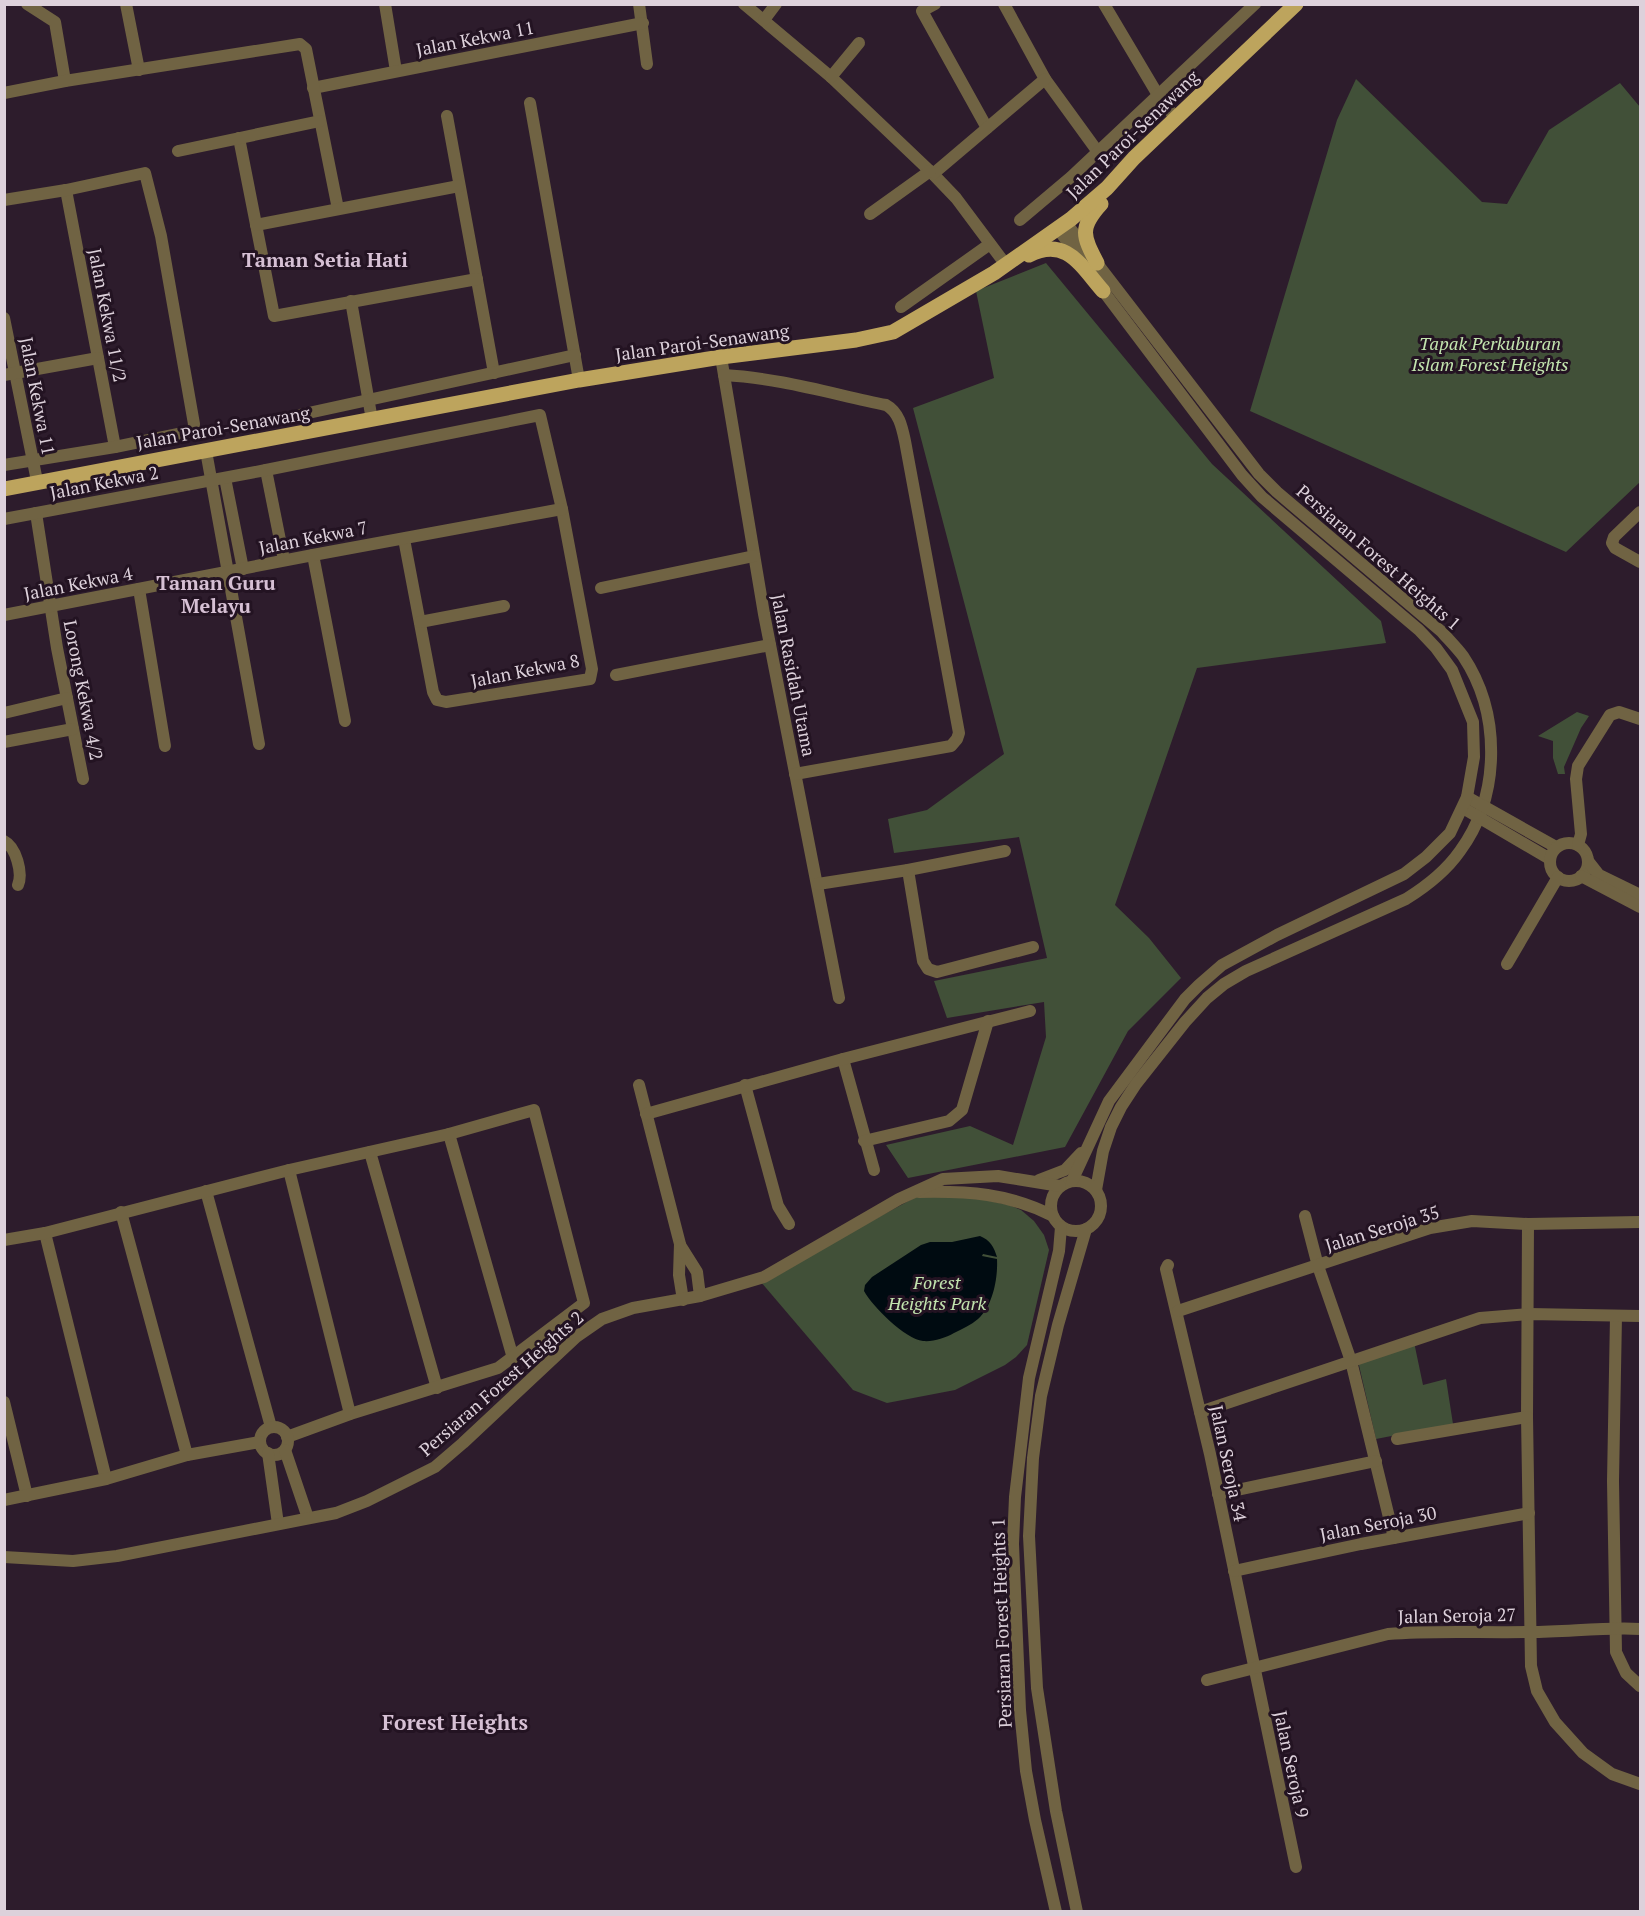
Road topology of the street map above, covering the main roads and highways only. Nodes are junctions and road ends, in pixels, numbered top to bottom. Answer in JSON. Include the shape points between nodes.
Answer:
{"nodes":[{"id":1,"x":1296,"y":4,"type":"edge"},
{"id":2,"x":1134,"y":158,"type":"junction"},
{"id":3,"x":1097,"y":263,"type":"road end"},
{"id":4,"x":1000,"y":269,"type":"junction"},
{"id":5,"x":1103,"y":291,"type":"road end"},
{"id":6,"x":4,"y":489,"type":"edge"}],
"edges":[{"from":1,"to":2,"type":"main road","name":"Jalan Paroi-Senawang"},
{"from":2,"to":3,"type":"main road","via":[[1123,180],[1086,222],[1085,236]]},
{"from":2,"to":4,"type":"main road","name":"Jalan Paroi-Senawang","via":[[1107,188],[1062,226]]},
{"from":4,"to":5,"type":"main road","via":[[1049,248],[1061,249]]},
{"from":4,"to":6,"type":"main road","name":"Jalan Paroi-Senawang","via":[[893,332],[579,380]]}]}
